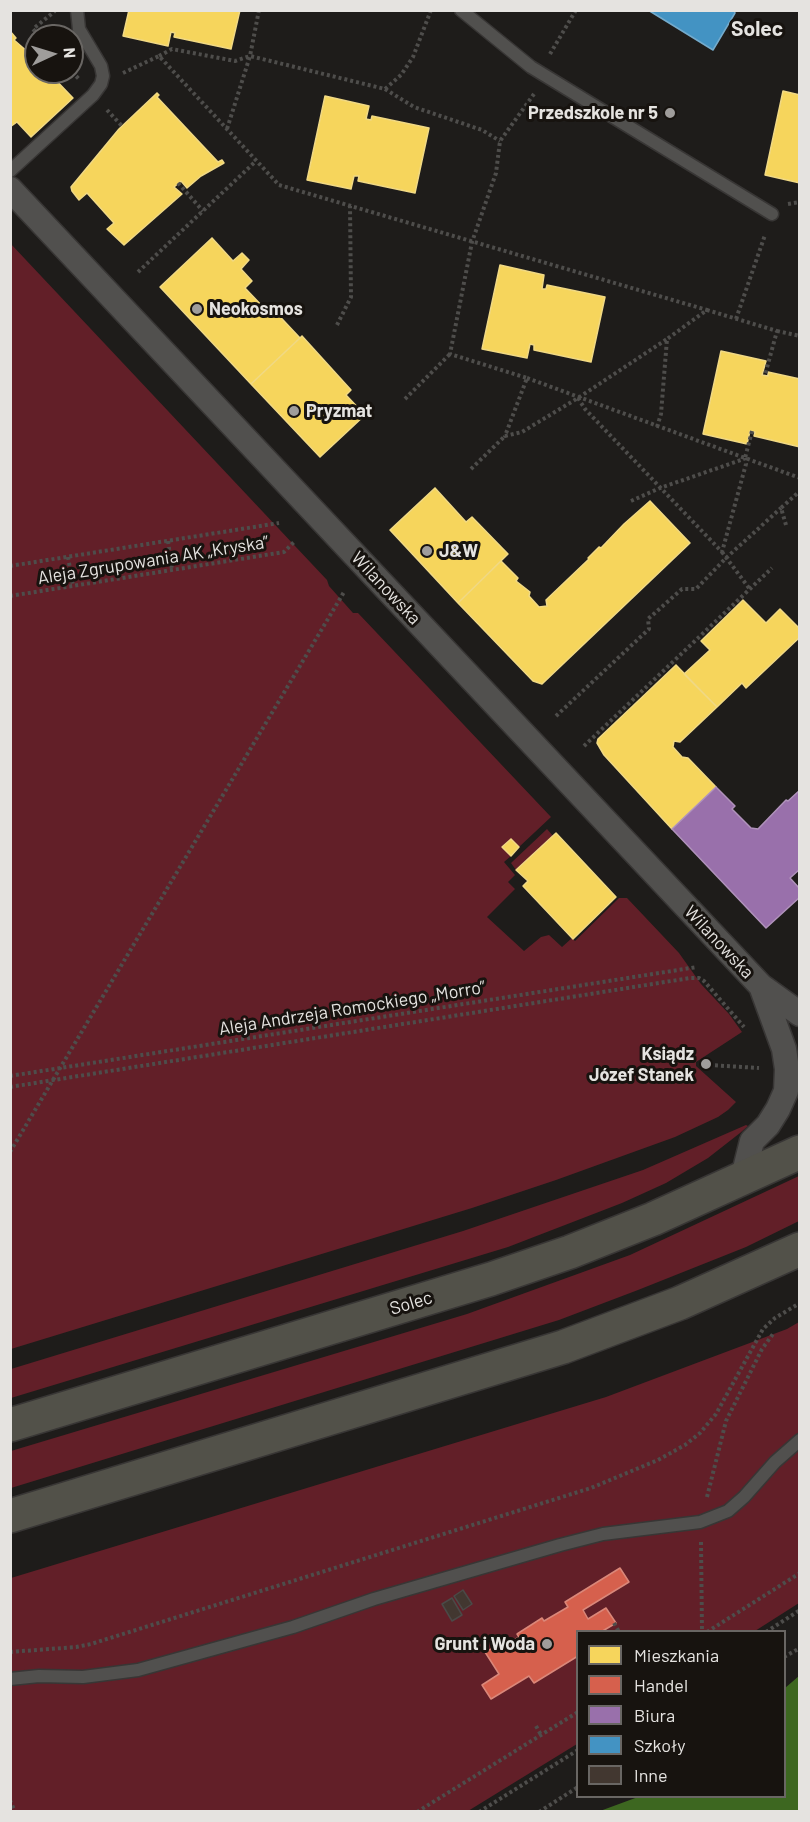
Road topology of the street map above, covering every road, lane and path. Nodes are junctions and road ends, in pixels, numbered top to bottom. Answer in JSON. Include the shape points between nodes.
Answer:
{"nodes":[{"id":1,"x":56,"y":10,"type":"edge"},
{"id":2,"x":77,"y":10,"type":"edge"},
{"id":3,"x":259,"y":10,"type":"edge"},
{"id":4,"x":432,"y":10,"type":"edge"},
{"id":5,"x":461,"y":10,"type":"edge"},
{"id":6,"x":576,"y":10,"type":"edge"},
{"id":7,"x":39,"y":24,"type":"edge"},
{"id":8,"x":159,"y":56,"type":"junction"},
{"id":9,"x":250,"y":56,"type":"junction"},
{"id":10,"x":542,"y":75,"type":"junction"},
{"id":11,"x":101,"y":84,"type":"junction"},
{"id":12,"x":385,"y":89,"type":"junction"},
{"id":13,"x":227,"y":129,"type":"junction"},
{"id":14,"x":500,"y":141,"type":"junction"},
{"id":15,"x":256,"y":161,"type":"junction"},
{"id":16,"x":10,"y":171,"type":"edge"},
{"id":17,"x":178,"y":183,"type":"dead end"},
{"id":18,"x":10,"y":189,"type":"edge"},
{"id":19,"x":350,"y":206,"type":"junction"},
{"id":20,"x":203,"y":211,"type":"junction"},
{"id":21,"x":772,"y":214,"type":"joint"},
{"id":22,"x":472,"y":242,"type":"junction"},
{"id":23,"x":138,"y":272,"type":"dead end"},
{"id":24,"x":707,"y":310,"type":"junction"},
{"id":25,"x":735,"y":319,"type":"junction"},
{"id":26,"x":337,"y":325,"type":"dead end"},
{"id":27,"x":777,"y":331,"type":"junction"},
{"id":28,"x":800,"y":336,"type":"edge"},
{"id":29,"x":667,"y":339,"type":"junction"},
{"id":30,"x":450,"y":354,"type":"junction"},
{"id":31,"x":765,"y":375,"type":"dead end"},
{"id":32,"x":526,"y":378,"type":"junction"},
{"id":33,"x":578,"y":398,"type":"junction"},
{"id":34,"x":405,"y":399,"type":"dead end"},
{"id":35,"x":657,"y":427,"type":"junction"},
{"id":36,"x":752,"y":431,"type":"dead end"},
{"id":37,"x":505,"y":436,"type":"junction"},
{"id":38,"x":745,"y":459,"type":"junction"},
{"id":39,"x":471,"y":468,"type":"dead end"},
{"id":40,"x":800,"y":478,"type":"edge"},
{"id":41,"x":660,"y":488,"type":"junction"},
{"id":42,"x":800,"y":491,"type":"edge"},
{"id":43,"x":631,"y":501,"type":"dead end"},
{"id":44,"x":781,"y":508,"type":"junction"},
{"id":45,"x":279,"y":524,"type":"dead end"},
{"id":46,"x":786,"y":525,"type":"dead end"},
{"id":47,"x":168,"y":541,"type":"junction"},
{"id":48,"x":296,"y":541,"type":"dead end"},
{"id":49,"x":722,"y":552,"type":"junction"},
{"id":50,"x":68,"y":557,"type":"junction"},
{"id":51,"x":726,"y":558,"type":"junction"},
{"id":52,"x":10,"y":566,"type":"edge"},
{"id":53,"x":772,"y":568,"type":"dead end"},
{"id":54,"x":172,"y":570,"type":"junction"},
{"id":55,"x":73,"y":586,"type":"junction"},
{"id":56,"x":749,"y":588,"type":"junction"},
{"id":57,"x":344,"y":592,"type":"dead end"},
{"id":58,"x":10,"y":596,"type":"edge"},
{"id":59,"x":556,"y":716,"type":"dead end"},
{"id":60,"x":585,"y":746,"type":"dead end"},
{"id":61,"x":697,"y":967,"type":"dead end"},
{"id":62,"x":761,"y":986,"type":"junction"},
{"id":63,"x":800,"y":1014,"type":"edge"},
{"id":64,"x":747,"y":1031,"type":"dead end"},
{"id":65,"x":709,"y":1065,"type":"dead end"},
{"id":66,"x":60,"y":1068,"type":"junction"},
{"id":67,"x":759,"y":1069,"type":"dead end"},
{"id":68,"x":10,"y":1076,"type":"edge"},
{"id":69,"x":52,"y":1080,"type":"junction"},
{"id":70,"x":10,"y":1087,"type":"edge"},
{"id":71,"x":10,"y":1152,"type":"edge"},
{"id":72,"x":800,"y":1152,"type":"edge"},
{"id":73,"x":743,"y":1177,"type":"junction"},
{"id":74,"x":800,"y":1249,"type":"edge"},
{"id":75,"x":800,"y":1303,"type":"edge"},
{"id":76,"x":773,"y":1334,"type":"dead end"},
{"id":77,"x":10,"y":1425,"type":"edge"},
{"id":78,"x":800,"y":1440,"type":"edge"},
{"id":79,"x":10,"y":1515,"type":"edge"},
{"id":80,"x":700,"y":1522,"type":"junction"},
{"id":81,"x":800,"y":1573,"type":"edge"},
{"id":82,"x":800,"y":1610,"type":"edge"},
{"id":83,"x":614,"y":1623,"type":"dead end"},
{"id":84,"x":618,"y":1630,"type":"edge"},
{"id":85,"x":705,"y":1630,"type":"edge"},
{"id":86,"x":708,"y":1630,"type":"edge"},
{"id":87,"x":769,"y":1630,"type":"edge"},
{"id":88,"x":800,"y":1648,"type":"edge"},
{"id":89,"x":10,"y":1652,"type":"edge"},
{"id":90,"x":786,"y":1656,"type":"edge"},
{"id":91,"x":10,"y":1679,"type":"edge"},
{"id":92,"x":576,"y":1713,"type":"edge"},
{"id":93,"x":536,"y":1726,"type":"dead end"},
{"id":94,"x":541,"y":1735,"type":"junction"},
{"id":95,"x":576,"y":1751,"type":"edge"},
{"id":96,"x":576,"y":1788,"type":"edge"},
{"id":97,"x":10,"y":1800,"type":"edge"},
{"id":98,"x":15,"y":1812,"type":"edge"},
{"id":99,"x":417,"y":1812,"type":"edge"},
{"id":100,"x":479,"y":1812,"type":"edge"},
{"id":101,"x":539,"y":1812,"type":"edge"}],
"edges":[{"from":1,"to":7,"type":"path"},
{"from":2,"to":11,"type":"lane","via":[[79,29],[101,66]]},
{"from":3,"to":9,"type":"path"},
{"from":4,"to":12,"type":"path","via":[[413,57]]},
{"from":5,"to":10,"type":"lane"},
{"from":6,"to":10,"type":"path"},
{"from":8,"to":9,"type":"path","via":[[172,49],[235,61]]},
{"from":8,"to":11,"type":"path"},
{"from":8,"to":13,"type":"path"},
{"from":9,"to":12,"type":"path"},
{"from":9,"to":13,"type":"path"},
{"from":10,"to":14,"type":"path"},
{"from":10,"to":21,"type":"lane"},
{"from":11,"to":16,"type":"lane"},
{"from":12,"to":14,"type":"path","via":[[414,107],[482,130]]},
{"from":13,"to":15,"type":"path"},
{"from":14,"to":22,"type":"path","via":[[496,173]]},
{"from":15,"to":19,"type":"path","via":[[279,185]]},
{"from":15,"to":20,"type":"path"},
{"from":17,"to":20,"type":"path"},
{"from":18,"to":62,"type":"street","name":"Wilanowska"},
{"from":19,"to":22,"type":"path"},
{"from":19,"to":26,"type":"path","via":[[351,297]]},
{"from":20,"to":23,"type":"path"},
{"from":21,"to":25,"type":"path"},
{"from":22,"to":24,"type":"path"},
{"from":22,"to":30,"type":"path"},
{"from":24,"to":25,"type":"path"},
{"from":24,"to":29,"type":"path"},
{"from":25,"to":27,"type":"path"},
{"from":27,"to":28,"type":"path"},
{"from":27,"to":31,"type":"path"},
{"from":29,"to":33,"type":"path"},
{"from":29,"to":35,"type":"path"},
{"from":30,"to":32,"type":"path"},
{"from":30,"to":34,"type":"path"},
{"from":32,"to":33,"type":"path"},
{"from":32,"to":37,"type":"path"},
{"from":33,"to":35,"type":"path"},
{"from":33,"to":37,"type":"path","via":[[522,432]]},
{"from":33,"to":41,"type":"path"},
{"from":35,"to":38,"type":"path"},
{"from":36,"to":38,"type":"path"},
{"from":37,"to":39,"type":"path"},
{"from":38,"to":40,"type":"path"},
{"from":38,"to":41,"type":"path"},
{"from":38,"to":49,"type":"path"},
{"from":41,"to":43,"type":"path"},
{"from":41,"to":49,"type":"path"},
{"from":42,"to":44,"type":"path"},
{"from":44,"to":46,"type":"path"},
{"from":44,"to":51,"type":"path"},
{"from":45,"to":47,"type":"path","name":"Aleja Zgrupowania AK „Kryska”"},
{"from":47,"to":50,"type":"path","name":"Aleja Zgrupowania AK „Kryska”"},
{"from":47,"to":54,"type":"path"},
{"from":48,"to":54,"type":"path","name":"Aleja Zgrupowania AK „Kryska”","via":[[284,552]]},
{"from":49,"to":51,"type":"path"},
{"from":50,"to":52,"type":"path","name":"Aleja Zgrupowania AK „Kryska”"},
{"from":50,"to":55,"type":"path"},
{"from":51,"to":56,"type":"path"},
{"from":51,"to":59,"type":"path","via":[[696,589],[682,589],[648,619],[649,629]]},
{"from":53,"to":56,"type":"path"},
{"from":54,"to":55,"type":"path","name":"Aleja Zgrupowania AK „Kryska”"},
{"from":55,"to":58,"type":"path","name":"Aleja Zgrupowania AK „Kryska”"},
{"from":56,"to":60,"type":"path"},
{"from":57,"to":66,"type":"path"},
{"from":61,"to":66,"type":"path","name":"Aleja Andrzeja Romockiego „Morro”"},
{"from":62,"to":63,"type":"street","name":"Wilanowska"},
{"from":62,"to":73,"type":"street","name":"Wilanowska","via":[[788,1069],[786,1091],[768,1125],[752,1142]]},
{"from":64,"to":69,"type":"path","via":[[704,981],[690,978]]},
{"from":65,"to":67,"type":"path"},
{"from":66,"to":68,"type":"path","name":"Aleja Andrzeja Romockiego „Morro”"},
{"from":66,"to":69,"type":"path"},
{"from":69,"to":70,"type":"path"},
{"from":69,"to":71,"type":"path"},
{"from":72,"to":73,"type":"main road","name":"Solec"},
{"from":73,"to":77,"type":"main road","name":"Solec","via":[[653,1219],[533,1265]]},
{"from":74,"to":79,"type":"main road","via":[[680,1303],[563,1347]]},
{"from":75,"to":89,"type":"path","via":[[763,1329],[716,1414],[700,1433],[658,1460],[591,1488],[91,1644]]},
{"from":76,"to":80,"type":"path","via":[[726,1421]]},
{"from":78,"to":80,"type":"lane","via":[[728,1511]]},
{"from":80,"to":85,"type":"path"},
{"from":80,"to":91,"type":"lane","via":[[603,1534],[560,1545],[138,1670],[83,1677]]},
{"from":81,"to":86,"type":"path"},
{"from":82,"to":87,"type":"path"},
{"from":83,"to":84,"type":"path"},
{"from":88,"to":90,"type":"path"},
{"from":92,"to":94,"type":"path"},
{"from":93,"to":94,"type":"path"},
{"from":94,"to":99,"type":"path"},
{"from":95,"to":100,"type":"path"},
{"from":96,"to":101,"type":"path"},
{"from":97,"to":98,"type":"path"}]}
